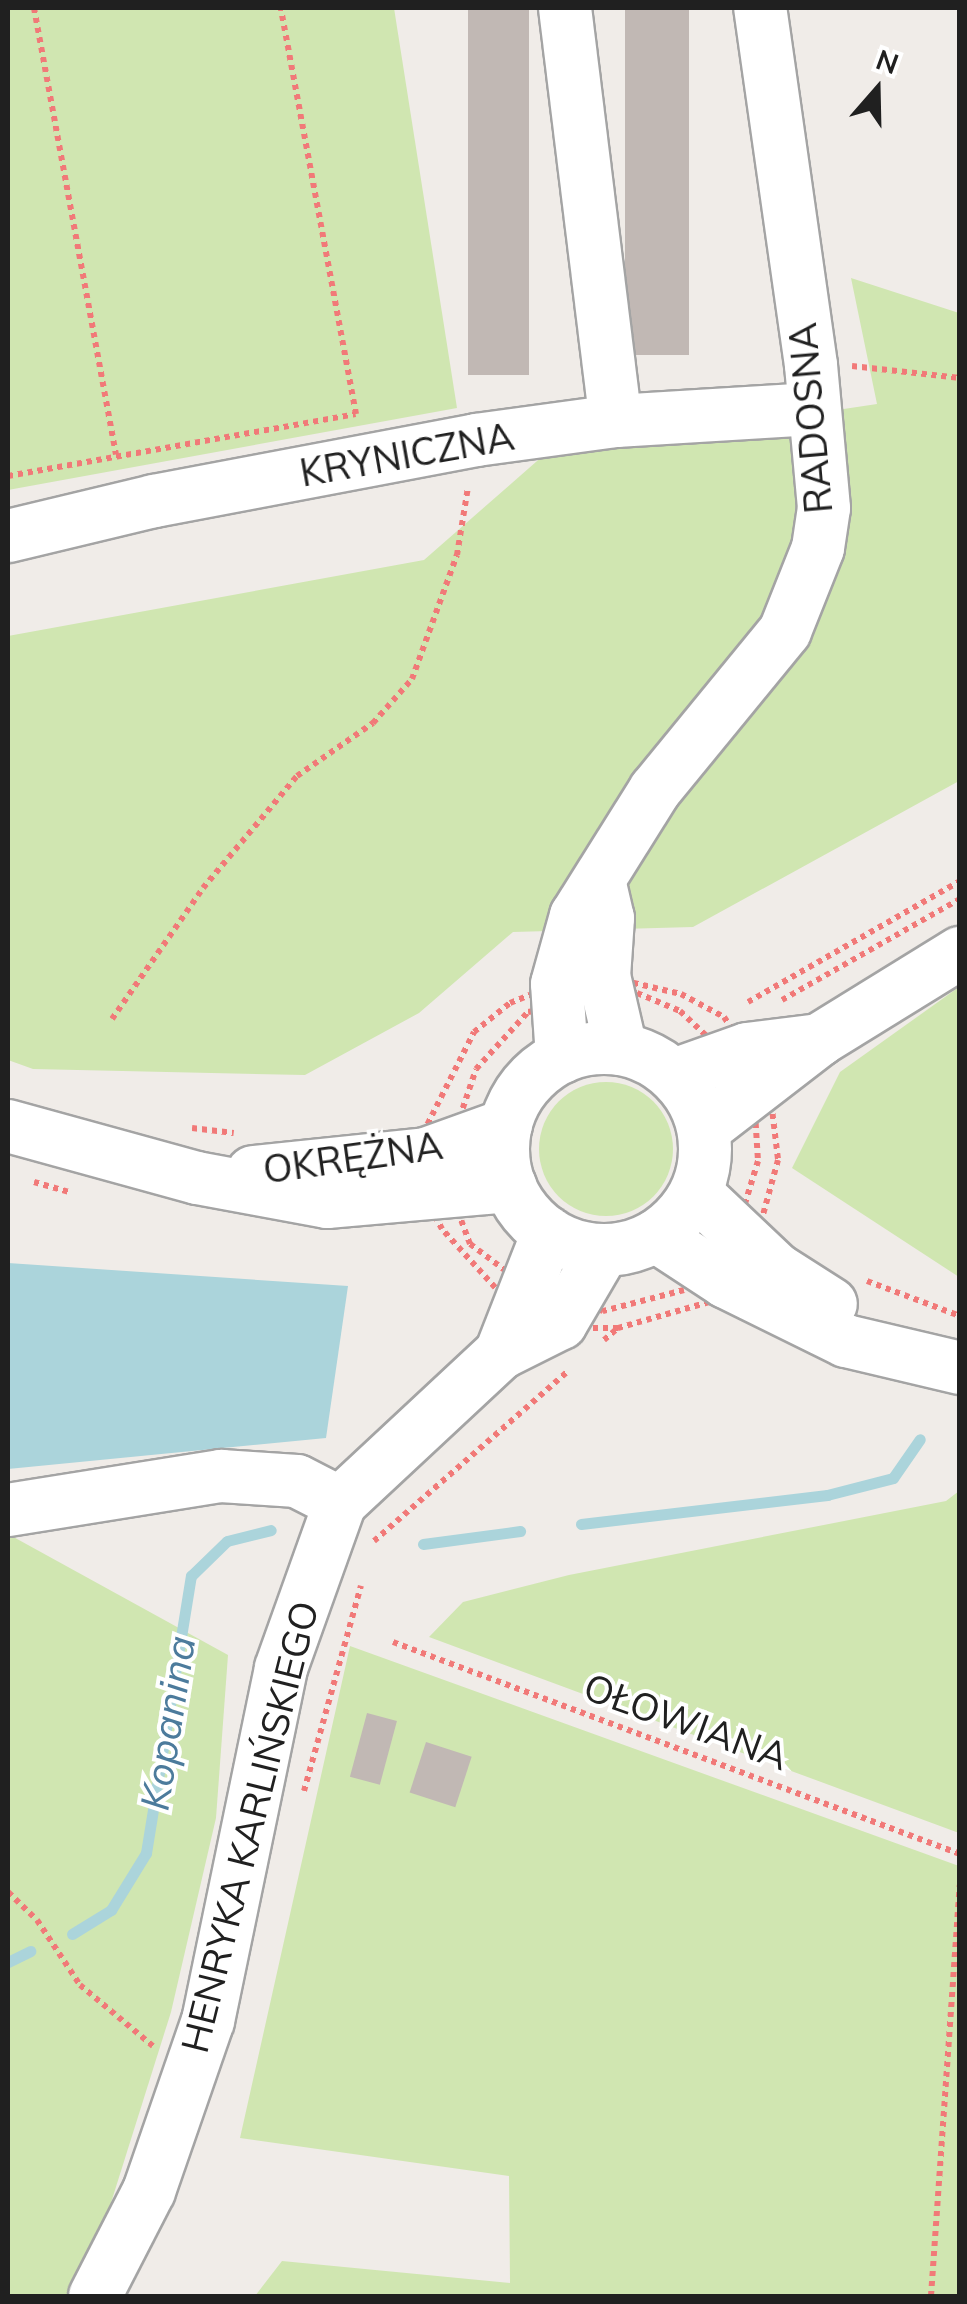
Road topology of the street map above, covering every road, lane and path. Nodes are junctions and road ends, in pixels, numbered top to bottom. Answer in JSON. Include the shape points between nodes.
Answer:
{"nodes":[{"id":1,"x":34,"y":8,"type":"edge"},
{"id":2,"x":281,"y":8,"type":"edge"},
{"id":3,"x":566,"y":8,"type":"edge"},
{"id":4,"x":760,"y":8,"type":"edge"},
{"id":5,"x":960,"y":378,"type":"edge"},
{"id":6,"x":812,"y":387,"type":"junction"},
{"id":7,"x":616,"y":421,"type":"junction"},
{"id":8,"x":476,"y":440,"type":"junction"},
{"id":9,"x":116,"y":455,"type":"junction"},
{"id":10,"x":8,"y":476,"type":"edge"},
{"id":11,"x":8,"y":536,"type":"edge"},
{"id":12,"x":960,"y":881,"type":"edge"},
{"id":13,"x":960,"y":899,"type":"edge"},
{"id":14,"x":960,"y":954,"type":"edge"},
{"id":15,"x":581,"y":980,"type":"junction"},
{"id":16,"x":112,"y":1019,"type":"dead end"},
{"id":17,"x":744,"y":1035,"type":"junction"},
{"id":18,"x":621,"y":1049,"type":"junction"},
{"id":19,"x":562,"y":1057,"type":"junction"},
{"id":20,"x":674,"y":1075,"type":"junction"},
{"id":21,"x":172,"y":1124,"type":"dead end"},
{"id":22,"x":8,"y":1126,"type":"edge"},
{"id":23,"x":506,"y":1126,"type":"junction"},
{"id":24,"x":704,"y":1129,"type":"junction"},
{"id":25,"x":239,"y":1134,"type":"dead end"},
{"id":26,"x":425,"y":1144,"type":"junction"},
{"id":27,"x":510,"y":1186,"type":"junction"},
{"id":28,"x":696,"y":1193,"type":"junction"},
{"id":29,"x":548,"y":1233,"type":"junction"},
{"id":30,"x":656,"y":1236,"type":"junction"},
{"id":31,"x":603,"y":1251,"type":"junction"},
{"id":32,"x":740,"y":1265,"type":"junction"},
{"id":33,"x":618,"y":1328,"type":"junction"},
{"id":34,"x":562,"y":1337,"type":"junction"},
{"id":35,"x":941,"y":1363,"type":"edge"},
{"id":36,"x":340,"y":1503,"type":"junction"},
{"id":37,"x":8,"y":1510,"type":"edge"},
{"id":38,"x":368,"y":1560,"type":"dead end"},
{"id":39,"x":362,"y":1579,"type":"dead end"},
{"id":40,"x":393,"y":1642,"type":"dead end"},
{"id":41,"x":301,"y":1802,"type":"dead end"},
{"id":42,"x":960,"y":1854,"type":"edge"},
{"id":43,"x":960,"y":1885,"type":"edge"},
{"id":44,"x":8,"y":1892,"type":"edge"},
{"id":45,"x":188,"y":2077,"type":"junction"},
{"id":46,"x":95,"y":2296,"type":"edge"},
{"id":47,"x":931,"y":2296,"type":"edge"}],
"edges":[{"from":1,"to":9,"type":"path"},
{"from":2,"to":9,"type":"path","via":[[356,414]]},
{"from":3,"to":7,"type":"street"},
{"from":4,"to":6,"type":"street","name":"RADOSNA"},
{"from":5,"to":6,"type":"path","via":[[895,366]]},
{"from":6,"to":7,"type":"street","name":"KRYNICZNA"},
{"from":6,"to":15,"type":"street","name":"RADOSNA","via":[[824,508],[818,548],[785,631],[656,790],[576,916]]},
{"from":7,"to":8,"type":"street","name":"KRYNICZNA"},
{"from":8,"to":11,"type":"street","name":"KRYNICZNA"},
{"from":8,"to":16,"type":"path","via":[[457,554],[412,679],[373,722],[297,776],[202,888]]},
{"from":9,"to":10,"type":"path"},
{"from":12,"to":17,"type":"path"},
{"from":13,"to":17,"type":"path"},
{"from":14,"to":17,"type":"street","via":[[819,1040]]},
{"from":15,"to":17,"type":"path","via":[[682,994]]},
{"from":15,"to":18,"type":"street","name":"RADOSNA"},
{"from":15,"to":19,"type":"street","name":"RADOSNA"},
{"from":15,"to":26,"type":"path","via":[[510,1003],[474,1032]]},
{"from":17,"to":20,"type":"street"},
{"from":17,"to":24,"type":"street"},
{"from":17,"to":32,"type":"path","via":[[778,1160]]},
{"from":18,"to":19,"type":"street"},
{"from":18,"to":20,"type":"street"},
{"from":19,"to":23,"type":"street","via":[[517,1097]]},
{"from":20,"to":24,"type":"street"},
{"from":21,"to":25,"type":"path"},
{"from":22,"to":26,"type":"street","name":"OKRĘŻNA","via":[[197,1178],[327,1202]]},
{"from":23,"to":26,"type":"street","name":"OKRĘŻNA"},
{"from":23,"to":27,"type":"street"},
{"from":24,"to":28,"type":"street","via":[[706,1161]]},
{"from":26,"to":27,"type":"street","name":"OKRĘŻNA"},
{"from":26,"to":34,"type":"path","via":[[442,1230],[502,1295]]},
{"from":27,"to":29,"type":"street"},
{"from":28,"to":30,"type":"street"},
{"from":28,"to":32,"type":"street"},
{"from":29,"to":31,"type":"street"},
{"from":29,"to":34,"type":"street","name":"HENRYKA KARLIŃSKIEGO"},
{"from":30,"to":31,"type":"street"},
{"from":30,"to":32,"type":"street"},
{"from":31,"to":34,"type":"street","name":"HENRYKA KARLIŃSKIEGO"},
{"from":32,"to":33,"type":"path","via":[[709,1302]]},
{"from":32,"to":35,"type":"street","via":[[802,1288]]},
{"from":33,"to":34,"type":"path"},
{"from":33,"to":34,"type":"path"},
{"from":34,"to":36,"type":"street","name":"HENRYKA KARLIŃSKIEGO","via":[[501,1353]]},
{"from":34,"to":38,"type":"path","via":[[373,1542]]},
{"from":36,"to":37,"type":"street","via":[[297,1481],[221,1476]]},
{"from":36,"to":45,"type":"street","name":"HENRYKA KARLIŃSKIEGO","via":[[281,1668],[227,1951]]},
{"from":39,"to":41,"type":"path"},
{"from":40,"to":42,"type":"path","name":"OŁOWIANA"},
{"from":43,"to":47,"type":"path"},
{"from":44,"to":45,"type":"path","via":[[37,1920],[80,1985]]},
{"from":45,"to":46,"type":"street","name":"HENRYKA KARLIŃSKIEGO","via":[[148,2191]]}]}
